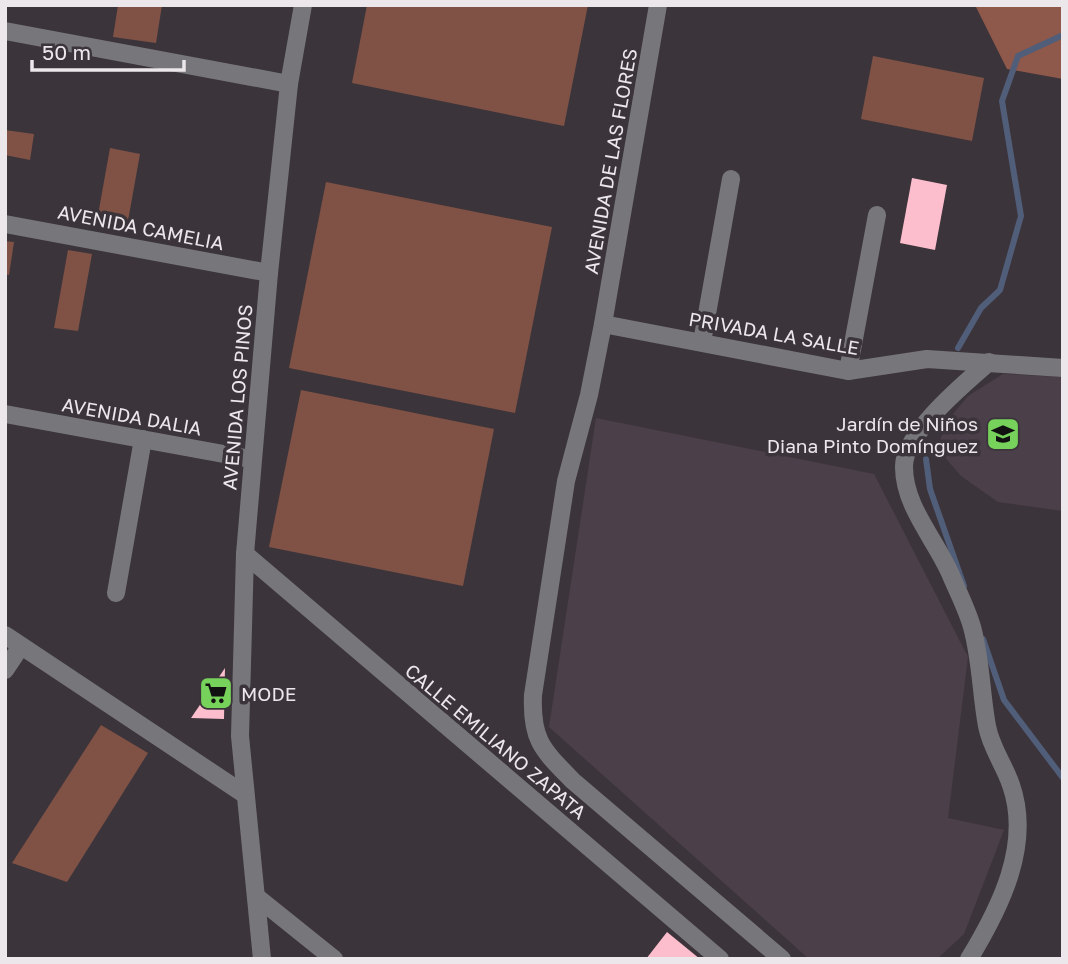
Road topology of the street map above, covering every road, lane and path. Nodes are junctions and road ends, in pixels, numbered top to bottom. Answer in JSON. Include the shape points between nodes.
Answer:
{"nodes":[{"id":1,"x":303,"y":5,"type":"edge"},
{"id":2,"x":657,"y":5,"type":"edge"},
{"id":3,"x":5,"y":31,"type":"edge"},
{"id":4,"x":289,"y":84,"type":"junction"},
{"id":5,"x":731,"y":179,"type":"dead end"},
{"id":6,"x":877,"y":215,"type":"dead end"},
{"id":7,"x":5,"y":224,"type":"edge"},
{"id":8,"x":269,"y":273,"type":"junction"},
{"id":9,"x":603,"y":324,"type":"junction"},
{"id":10,"x":702,"y":342,"type":"junction"},
{"id":11,"x":989,"y":362,"type":"junction"},
{"id":12,"x":1063,"y":368,"type":"edge"},
{"id":13,"x":848,"y":371,"type":"junction"},
{"id":14,"x":5,"y":414,"type":"edge"},
{"id":15,"x":143,"y":439,"type":"junction"},
{"id":16,"x":251,"y":459,"type":"junction"},
{"id":17,"x":245,"y":554,"type":"junction"},
{"id":18,"x":116,"y":593,"type":"dead end"},
{"id":19,"x":5,"y":635,"type":"edge"},
{"id":20,"x":21,"y":646,"type":"junction"},
{"id":21,"x":5,"y":670,"type":"edge"},
{"id":22,"x":244,"y":794,"type":"junction"},
{"id":23,"x":258,"y":898,"type":"junction"},
{"id":24,"x":262,"y":959,"type":"edge"},
{"id":25,"x":334,"y":959,"type":"edge"},
{"id":26,"x":720,"y":959,"type":"edge"},
{"id":27,"x":782,"y":959,"type":"edge"},
{"id":28,"x":970,"y":959,"type":"edge"}],
"edges":[{"from":1,"to":4,"type":"street","name":"AVENIDA LOS PINOS"},
{"from":2,"to":9,"type":"street","name":"AVENIDA DE LAS FLORES"},
{"from":3,"to":4,"type":"street"},
{"from":4,"to":8,"type":"street","name":"AVENIDA LOS PINOS"},
{"from":5,"to":10,"type":"street"},
{"from":6,"to":13,"type":"street"},
{"from":7,"to":8,"type":"street","name":"AVENIDA CAMELIA"},
{"from":8,"to":16,"type":"street","name":"AVENIDA LOS PINOS"},
{"from":9,"to":10,"type":"street","name":"PRIVADA LA SALLE"},
{"from":9,"to":27,"type":"street","name":"AVENIDA DE LAS FLORES","via":[[566,481],[531,724],[544,752],[573,781]]},
{"from":10,"to":13,"type":"street","name":"PRIVADA LA SALLE"},
{"from":11,"to":12,"type":"street","name":"PRIVADA LA SALLE"},
{"from":11,"to":13,"type":"street","name":"PRIVADA LA SALLE","via":[[904,360]]},
{"from":11,"to":28,"type":"street","via":[[951,395],[914,440],[903,465],[909,496],[972,626],[987,728],[1011,783],[1018,813],[1018,845],[1005,888]]},
{"from":14,"to":15,"type":"street","name":"AVENIDA DALIA"},
{"from":15,"to":16,"type":"street","name":"AVENIDA DALIA"},
{"from":15,"to":18,"type":"street"},
{"from":16,"to":17,"type":"street","name":"AVENIDA LOS PINOS"},
{"from":17,"to":22,"type":"street","name":"AVENIDA LOS PINOS","via":[[239,715]]},
{"from":17,"to":26,"type":"street","name":"CALLE EMILIANO ZAPATA"},
{"from":19,"to":20,"type":"street"},
{"from":20,"to":21,"type":"street"},
{"from":20,"to":22,"type":"street"},
{"from":22,"to":23,"type":"street","name":"AVENIDA LOS PINOS"},
{"from":23,"to":24,"type":"street","name":"AVENIDA LOS PINOS"},
{"from":23,"to":25,"type":"street"}]}
